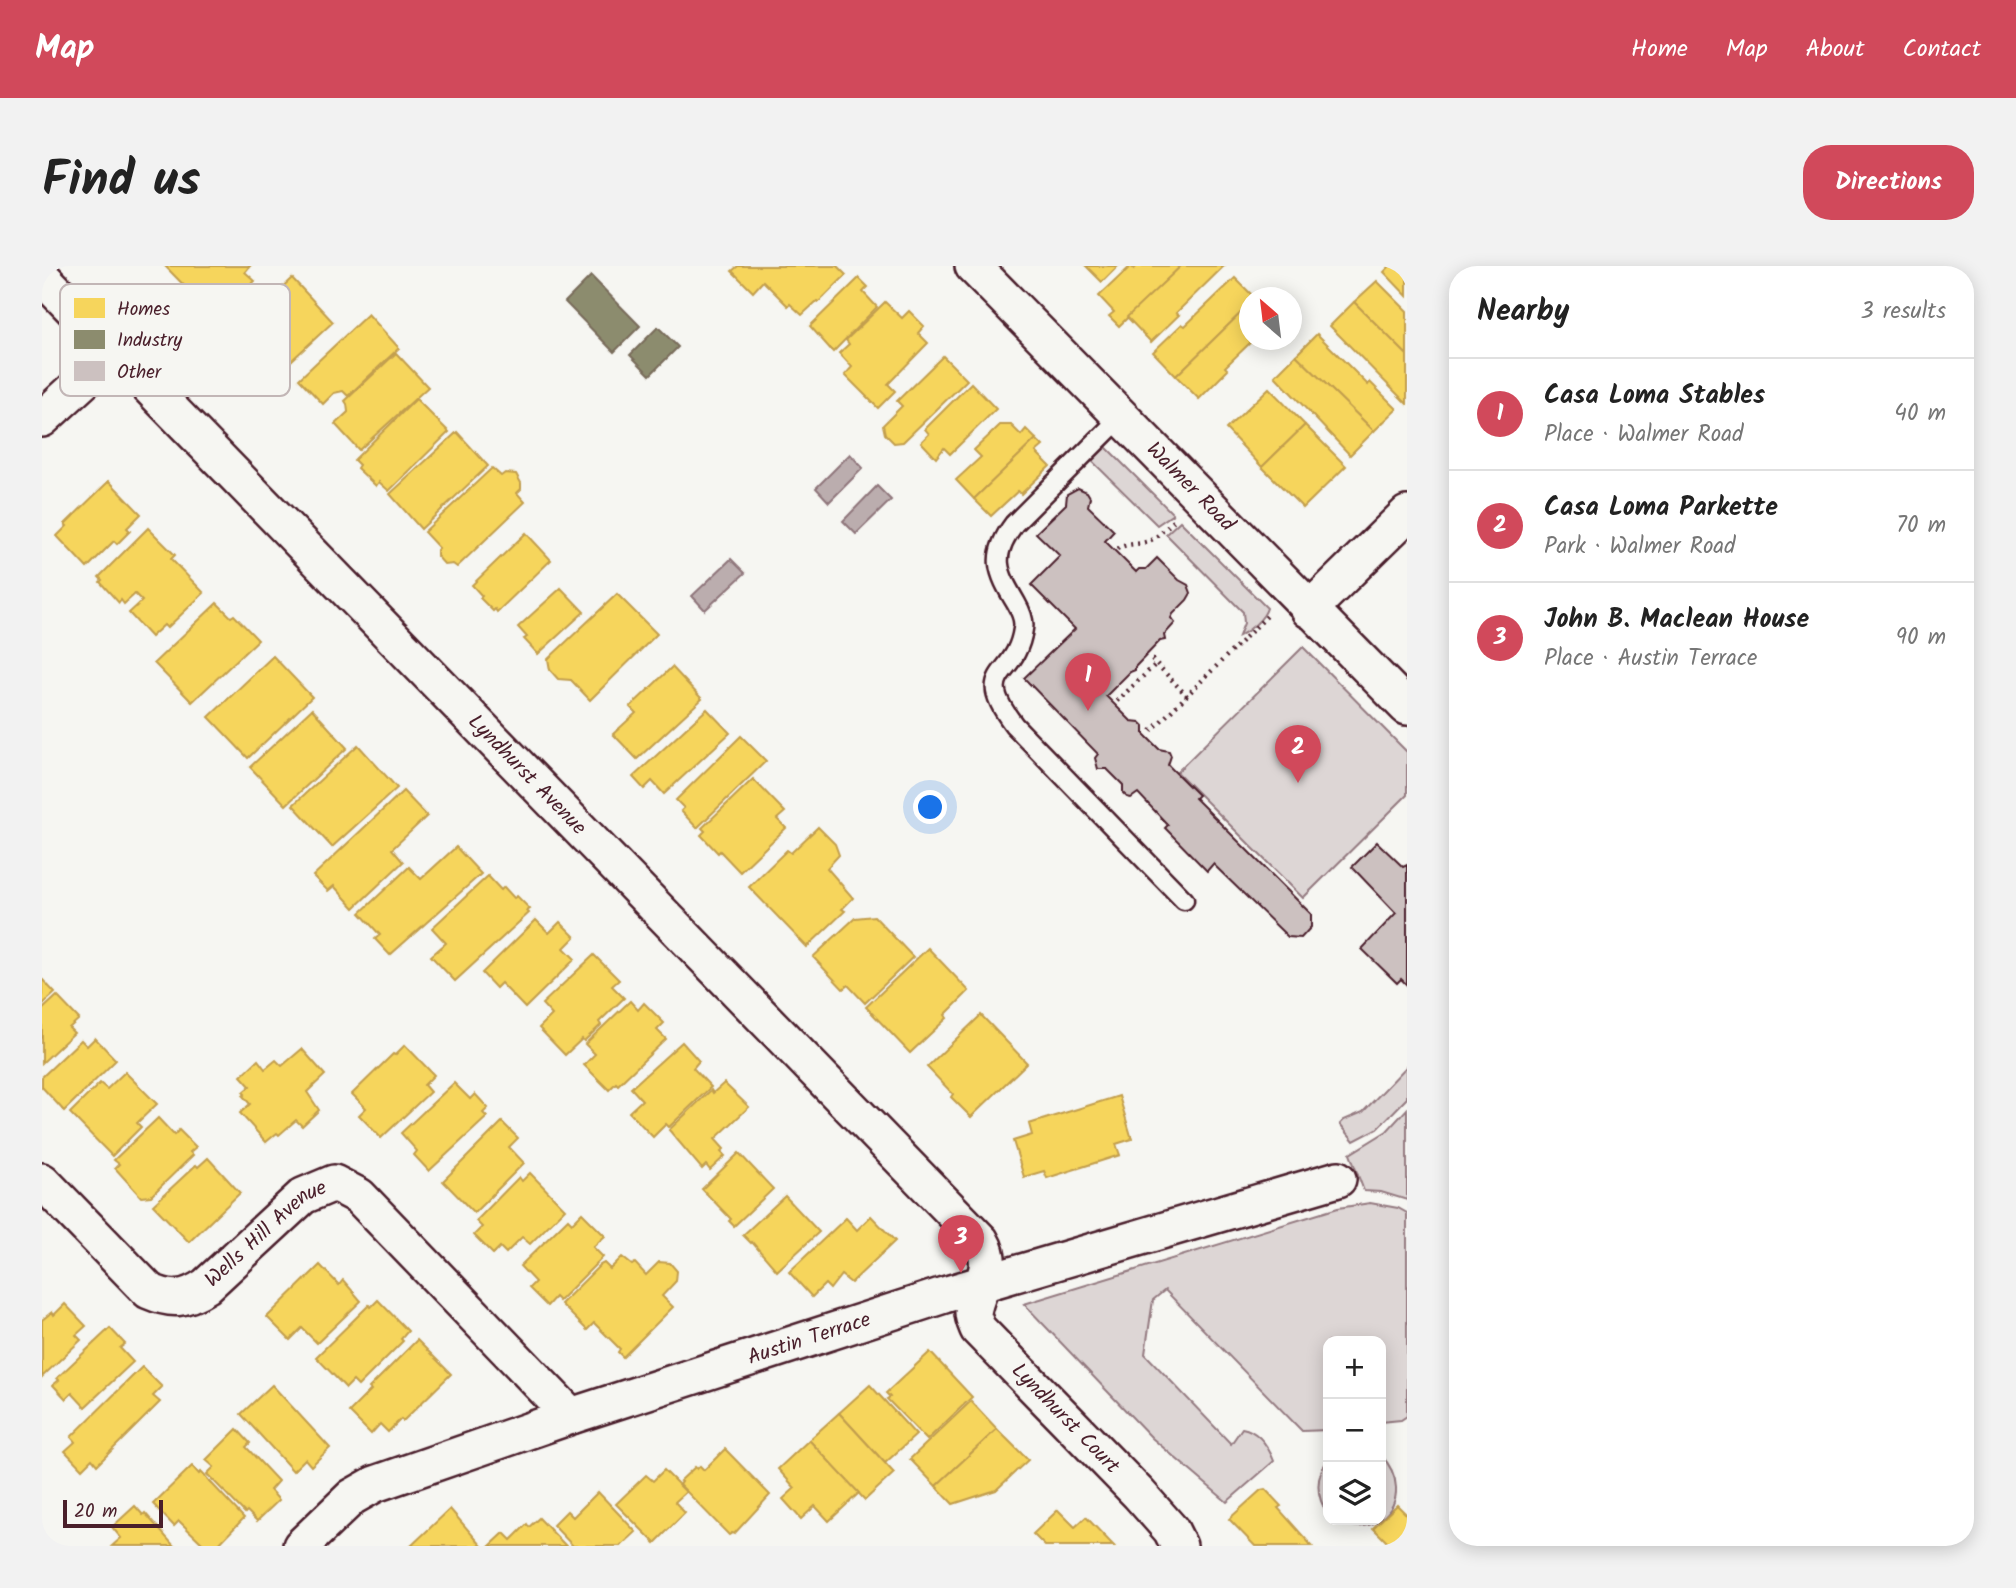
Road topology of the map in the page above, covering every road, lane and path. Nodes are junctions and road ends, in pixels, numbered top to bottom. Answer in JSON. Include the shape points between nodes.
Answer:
{"nodes":[{"id":1,"x":973,"y":266,"type":"edge"},
{"id":2,"x":42,"y":277,"type":"edge"},
{"id":3,"x":60,"y":296,"type":"edge"},
{"id":4,"x":67,"y":396,"type":"edge"},
{"id":5,"x":156,"y":396,"type":"edge"},
{"id":6,"x":1121,"y":417,"type":"junction"},
{"id":7,"x":42,"y":419,"type":"edge"},
{"id":8,"x":1407,"y":514,"type":"edge"},
{"id":9,"x":1181,"y":515,"type":"dead end"},
{"id":10,"x":1117,"y":549,"type":"dead end"},
{"id":11,"x":1275,"y":609,"type":"dead end"},
{"id":12,"x":1309,"y":610,"type":"junction"},
{"id":13,"x":1152,"y":659,"type":"dead end"},
{"id":14,"x":1156,"y":664,"type":"junction"},
{"id":15,"x":1187,"y":696,"type":"junction"},
{"id":16,"x":1117,"y":701,"type":"dead end"},
{"id":17,"x":1407,"y":707,"type":"edge"},
{"id":18,"x":1152,"y":731,"type":"dead end"},
{"id":19,"x":1184,"y":900,"type":"dead end"},
{"id":20,"x":1338,"y":1179,"type":"dead end"},
{"id":21,"x":42,"y":1181,"type":"edge"},
{"id":22,"x":984,"y":1283,"type":"junction"},
{"id":23,"x":572,"y":1416,"type":"junction"},
{"id":24,"x":301,"y":1546,"type":"edge"},
{"id":25,"x":1179,"y":1546,"type":"edge"}],
"edges":[{"from":1,"to":6,"type":"street","name":"Walmer Road"},
{"from":2,"to":3,"type":"street","name":"Lyndhurst Avenue"},
{"from":4,"to":7,"type":"street"},
{"from":5,"to":22,"type":"street","name":"Lyndhurst Avenue","via":[[981,1241],[988,1253]]},
{"from":6,"to":12,"type":"street","name":"Walmer Road"},
{"from":6,"to":19,"type":"lane","via":[[1002,540],[998,566],[1024,627],[1016,651],[995,682],[995,694],[1014,725]]},
{"from":8,"to":12,"type":"street"},
{"from":9,"to":10,"type":"path","via":[[1152,540]]},
{"from":11,"to":15,"type":"path"},
{"from":12,"to":17,"type":"street","name":"Walmer Road"},
{"from":13,"to":14,"type":"path"},
{"from":14,"to":15,"type":"path"},
{"from":14,"to":16,"type":"path"},
{"from":15,"to":18,"type":"path"},
{"from":20,"to":22,"type":"street","name":"Austin Terrace"},
{"from":21,"to":23,"type":"street","name":"Wells Hill Avenue","via":[[149,1291],[167,1299],[191,1296],[206,1286],[303,1196],[334,1183],[359,1196]]},
{"from":22,"to":23,"type":"street","name":"Austin Terrace"},
{"from":22,"to":25,"type":"street","name":"Lyndhurst Court","via":[[973,1314],[978,1329],[1139,1494]]},
{"from":23,"to":24,"type":"street","name":"Austin Terrace","via":[[375,1485],[352,1497]]}]}
